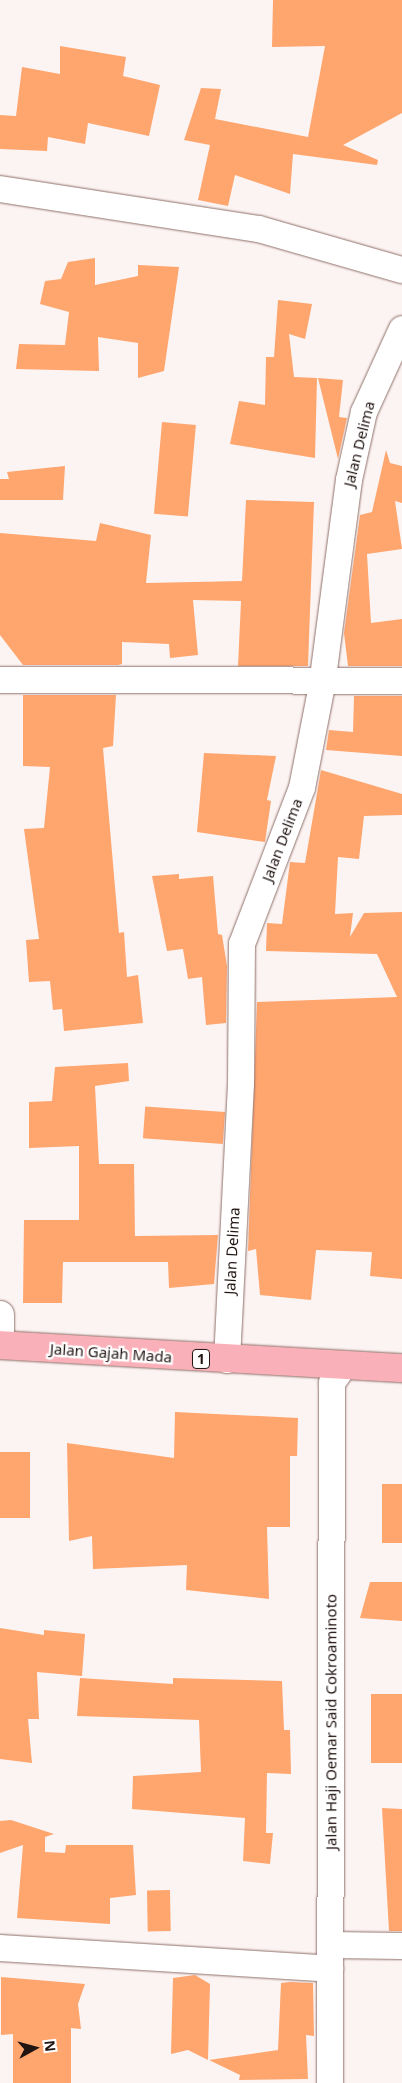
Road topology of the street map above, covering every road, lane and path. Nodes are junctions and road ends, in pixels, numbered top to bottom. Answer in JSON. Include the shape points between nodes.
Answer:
{"nodes":[{"id":1,"x":0,"y":189,"type":"edge"},
{"id":2,"x":402,"y":270,"type":"edge"},
{"id":3,"x":402,"y":329,"type":"edge"},
{"id":4,"x":0,"y":680,"type":"edge"},
{"id":5,"x":402,"y":682,"type":"edge"},
{"id":6,"x":322,"y":684,"type":"junction"},
{"id":7,"x":0,"y":1315,"type":"edge"},
{"id":8,"x":0,"y":1345,"type":"edge"},
{"id":9,"x":227,"y":1360,"type":"junction"},
{"id":10,"x":344,"y":1366,"type":"junction"},
{"id":11,"x":402,"y":1368,"type":"edge"},
{"id":12,"x":402,"y":1946,"type":"edge"},
{"id":13,"x":0,"y":1948,"type":"edge"},
{"id":14,"x":330,"y":1957,"type":"junction"},
{"id":15,"x":330,"y":2083,"type":"edge"}],
"edges":[{"from":1,"to":2,"type":"street","via":[[259,229]]},
{"from":3,"to":6,"type":"street","name":"Jalan Delima","via":[[364,412],[348,480]]},
{"from":4,"to":6,"type":"street"},
{"from":5,"to":6,"type":"street"},
{"from":6,"to":9,"type":"street","name":"Jalan Delima","via":[[302,788],[242,944],[241,1084]]},
{"from":7,"to":8,"type":"main road"},
{"from":8,"to":9,"type":"highway","name":"Jalan Gajah Mada","number":"1"},
{"from":9,"to":10,"type":"highway","name":"Jalan Gajah Mada","number":"1"},
{"from":10,"to":11,"type":"highway","name":"Jalan Gajah Mada","number":"1"},
{"from":10,"to":14,"type":"street","name":"Jalan Haji Oemar Said Cokroaminoto","via":[[332,1383]]},
{"from":12,"to":14,"type":"street"},
{"from":13,"to":14,"type":"street"},
{"from":14,"to":15,"type":"street","name":"Jalan Haji Oemar Said Cokroaminoto"}]}
